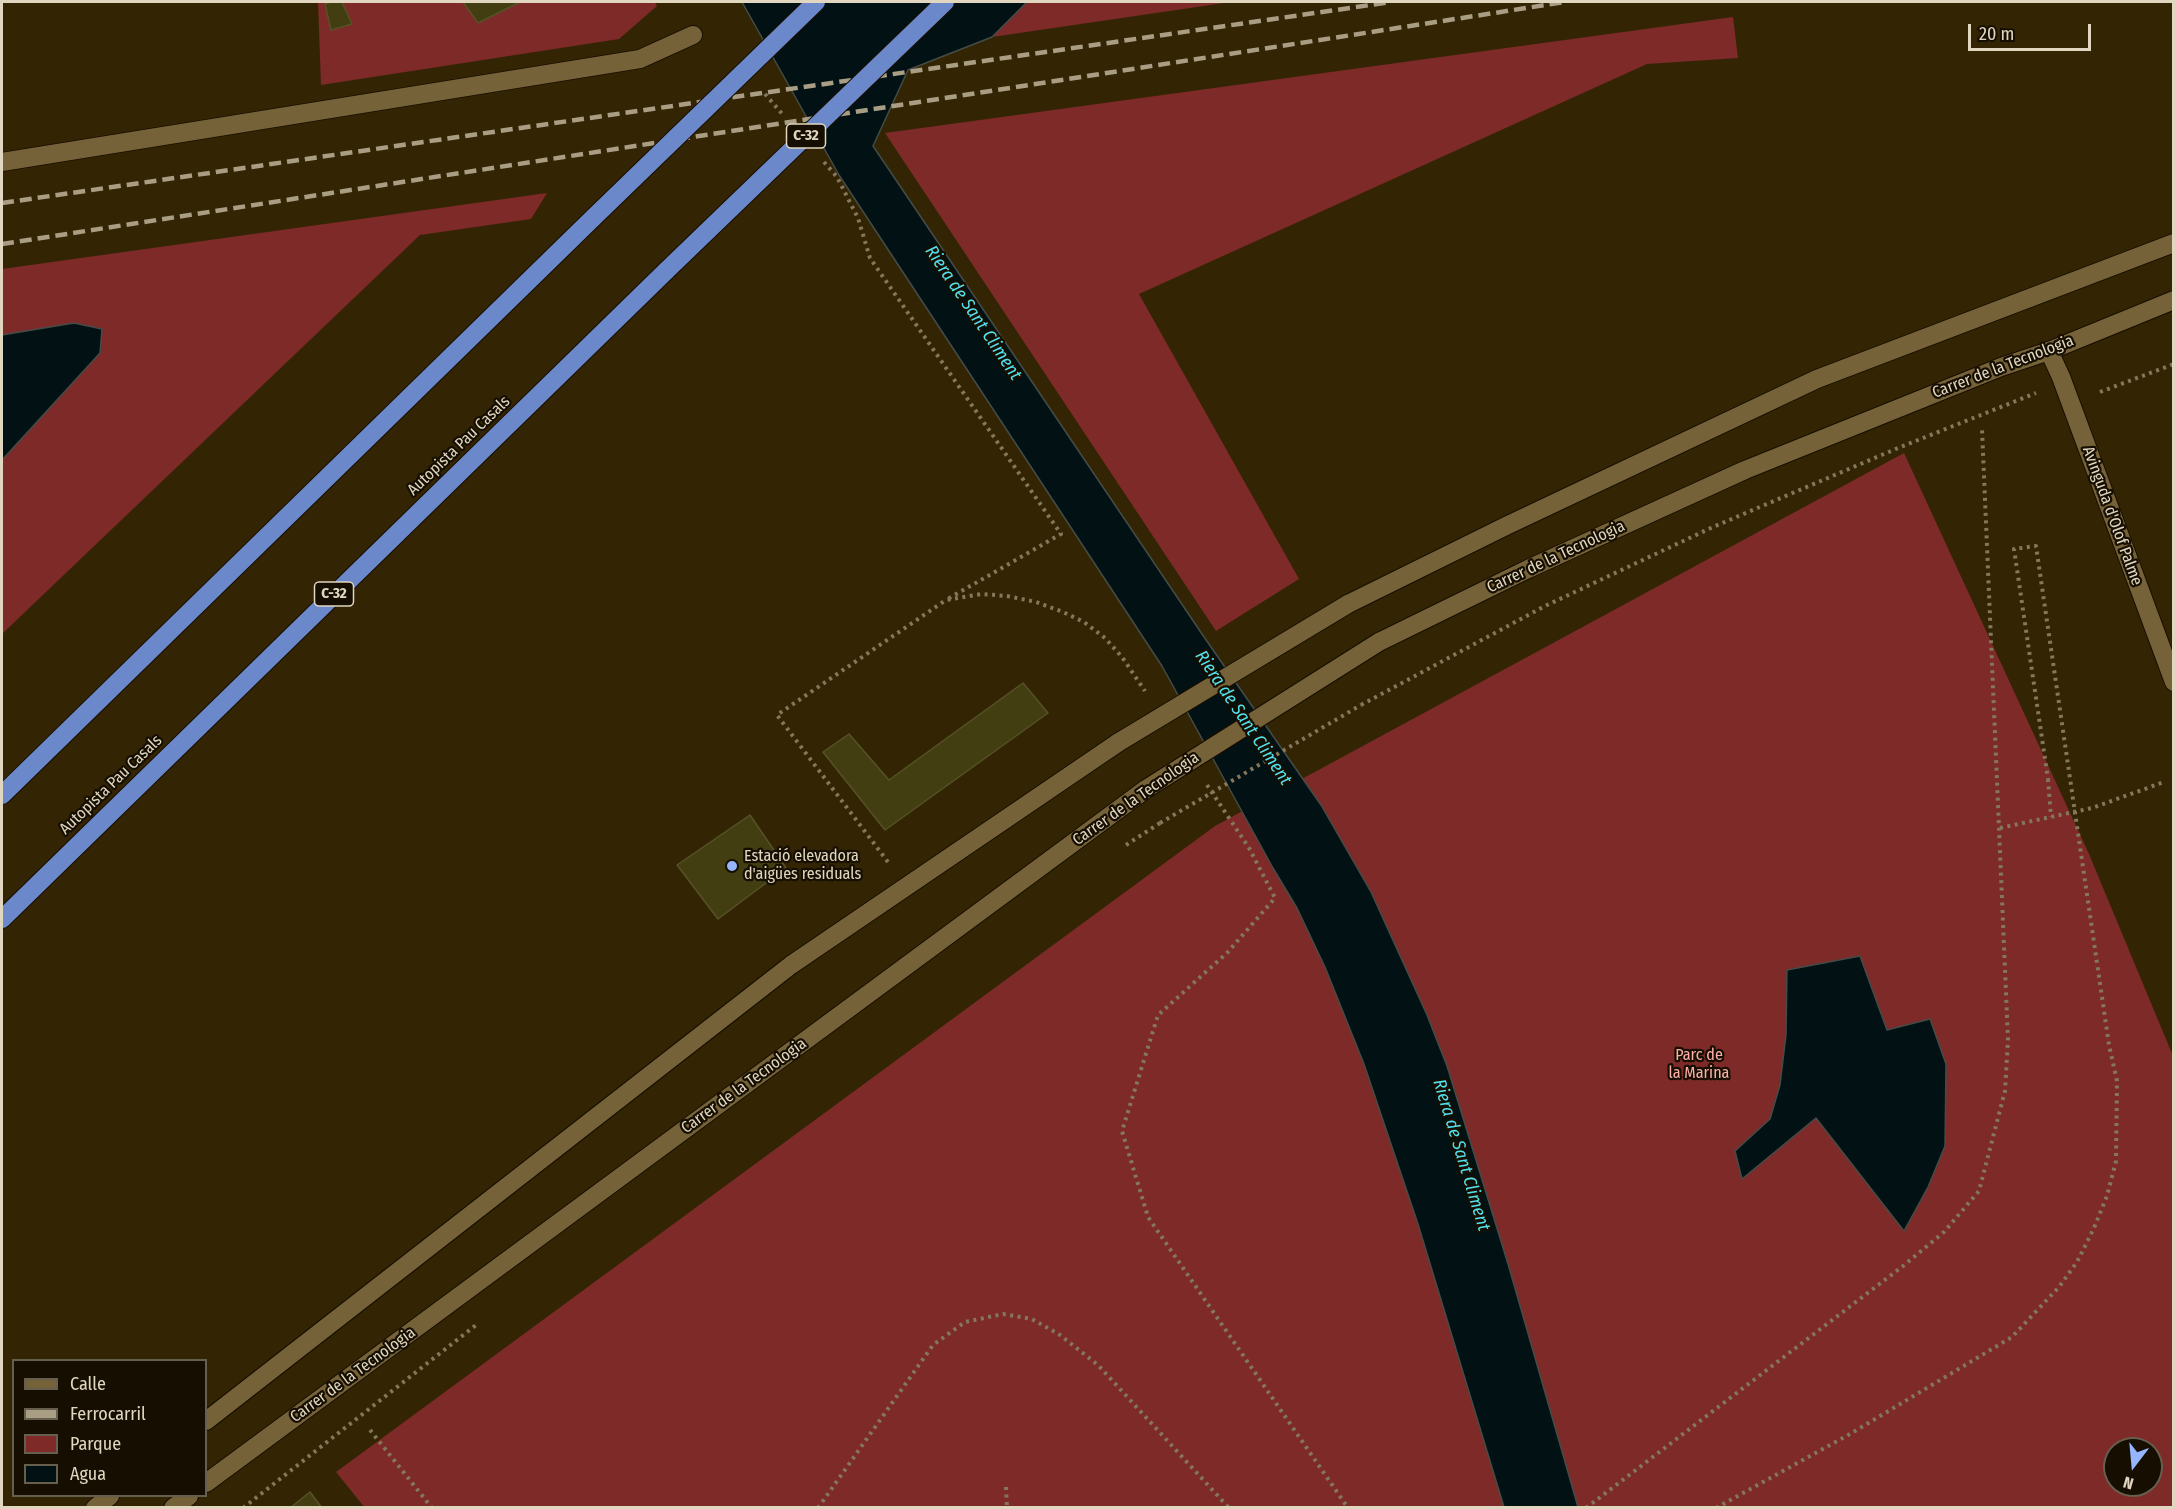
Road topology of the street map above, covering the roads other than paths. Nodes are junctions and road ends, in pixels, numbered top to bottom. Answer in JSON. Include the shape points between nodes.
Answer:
{"nodes":[{"id":1,"x":816,"y":2,"type":"edge"},
{"id":2,"x":945,"y":2,"type":"edge"},
{"id":3,"x":693,"y":35,"type":"dead end"},
{"id":4,"x":2,"y":162,"type":"edge"},
{"id":5,"x":2174,"y":243,"type":"edge"},
{"id":6,"x":2174,"y":300,"type":"edge"},
{"id":7,"x":2049,"y":351,"type":"junction"},
{"id":8,"x":2174,"y":682,"type":"edge"},
{"id":9,"x":2,"y":795,"type":"edge"},
{"id":10,"x":2,"y":919,"type":"edge"},
{"id":11,"x":207,"y":1420,"type":"edge"},
{"id":12,"x":207,"y":1482,"type":"edge"},
{"id":13,"x":109,"y":1497,"type":"edge"},
{"id":14,"x":188,"y":1497,"type":"edge"},
{"id":15,"x":95,"y":1508,"type":"edge"},
{"id":16,"x":173,"y":1508,"type":"edge"}],
"edges":[{"from":1,"to":9,"type":"highway","bridge":true},
{"from":2,"to":10,"type":"highway","name":"Autopista Pau Casals","number":"C-32","bridge":true},
{"from":3,"to":4,"type":"street","via":[[640,59]]},
{"from":5,"to":11,"type":"street","bridge":true,"via":[[1817,379],[1348,604],[1119,742],[791,965]]},
{"from":6,"to":7,"type":"street","name":"Carrer de la Tecnologia"},
{"from":7,"to":8,"type":"street","name":"Avinguda d'Olof Palme"},
{"from":7,"to":12,"type":"street","name":"Carrer de la Tecnologia","bridge":true,"via":[[1745,470],[1379,642],[1146,789]]},
{"from":13,"to":15,"type":"street"},
{"from":14,"to":16,"type":"street"}]}
